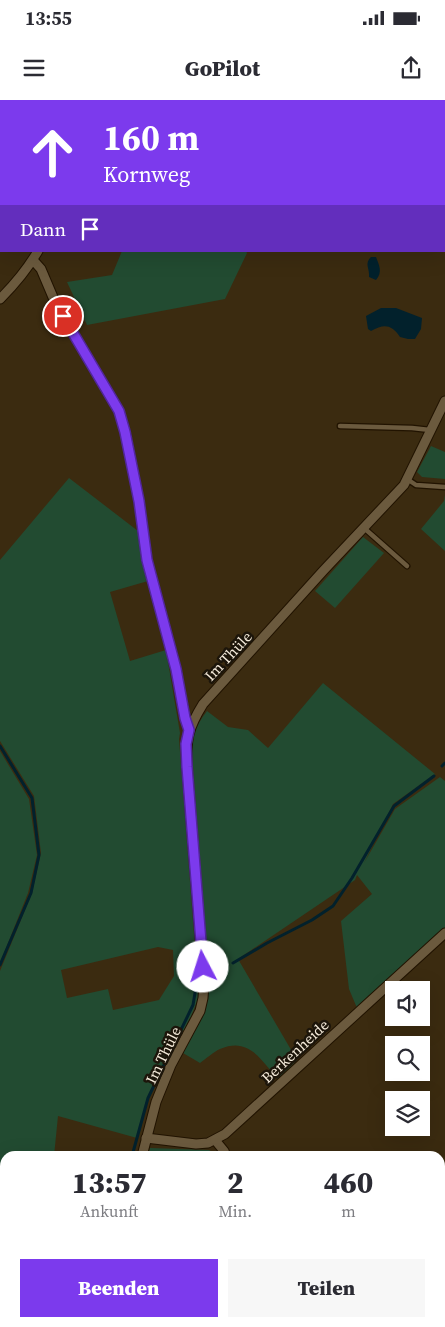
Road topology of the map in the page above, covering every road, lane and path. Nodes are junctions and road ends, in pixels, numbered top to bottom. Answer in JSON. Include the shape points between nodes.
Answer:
{"nodes":[{"id":1,"x":35,"y":255,"type":"edge"},
{"id":2,"x":0,"y":298,"type":"edge"},
{"id":3,"x":445,"y":400,"type":"edge"},
{"id":4,"x":340,"y":426,"type":"dead end"},
{"id":5,"x":430,"y":430,"type":"junction"},
{"id":6,"x":407,"y":479,"type":"junction"},
{"id":7,"x":445,"y":487,"type":"edge"},
{"id":8,"x":364,"y":528,"type":"junction"},
{"id":9,"x":407,"y":566,"type":"dead end"},
{"id":10,"x":189,"y":730,"type":"junction"},
{"id":11,"x":445,"y":932,"type":"edge"},
{"id":12,"x":146,"y":1138,"type":"junction"},
{"id":13,"x":215,"y":1140,"type":"junction"},
{"id":14,"x":143,"y":1151,"type":"edge"},
{"id":15,"x":224,"y":1151,"type":"edge"}],
"edges":[{"from":1,"to":2,"type":"street"},
{"from":1,"to":10,"type":"street","via":[[55,302],[119,411],[139,501],[147,560]]},
{"from":3,"to":5,"type":"street","name":"Im Thüle"},
{"from":4,"to":5,"type":"lane"},
{"from":5,"to":6,"type":"street","name":"Im Thüle"},
{"from":6,"to":7,"type":"lane","via":[[416,485]]},
{"from":6,"to":8,"type":"street","name":"Im Thüle"},
{"from":8,"to":9,"type":"lane"},
{"from":8,"to":10,"type":"street","name":"Im Thüle","via":[[203,704]]},
{"from":10,"to":12,"type":"street","name":"Im Thüle","via":[[187,767],[203,998],[200,1011],[171,1065]]},
{"from":11,"to":13,"type":"street","name":"Berkenheide"},
{"from":12,"to":13,"type":"street","name":"Berkenheide","via":[[196,1144]]},
{"from":12,"to":14,"type":"street","name":"Im Thüle"},
{"from":13,"to":15,"type":"street"}]}
